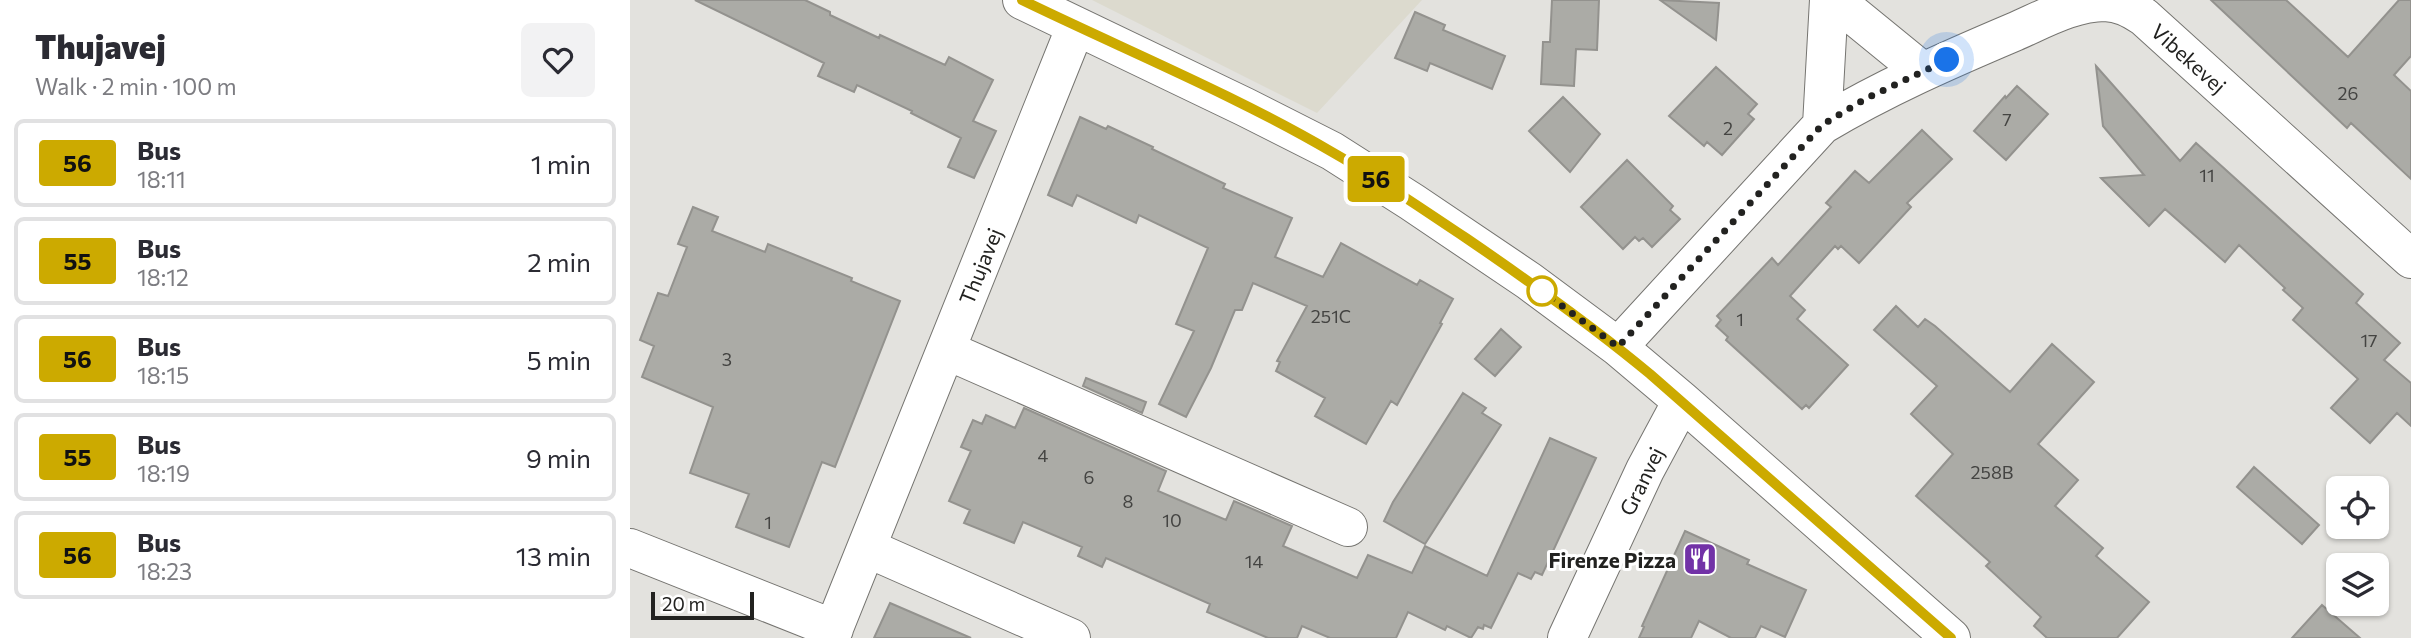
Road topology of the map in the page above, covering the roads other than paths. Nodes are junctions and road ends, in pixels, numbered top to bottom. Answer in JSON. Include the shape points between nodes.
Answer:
{"nodes":[{"id":1,"x":1022,"y":0,"type":"edge"},
{"id":2,"x":1829,"y":0,"type":"edge"},
{"id":3,"x":1835,"y":0,"type":"edge"},
{"id":4,"x":2125,"y":2,"type":"edge"},
{"id":5,"x":1076,"y":26,"type":"junction"},
{"id":6,"x":1922,"y":71,"type":"junction"},
{"id":7,"x":1822,"y":125,"type":"junction"},
{"id":8,"x":2411,"y":259,"type":"edge"},
{"id":9,"x":1618,"y":347,"type":"junction"},
{"id":10,"x":946,"y":351,"type":"junction"},
{"id":11,"x":1682,"y":401,"type":"junction"},
{"id":12,"x":1348,"y":527,"type":"dead end"},
{"id":13,"x":630,"y":548,"type":"edge"},
{"id":14,"x":867,"y":548,"type":"junction"},
{"id":15,"x":832,"y":634,"type":"edge"},
{"id":16,"x":1071,"y":638,"type":"edge"},
{"id":17,"x":1567,"y":638,"type":"edge"},
{"id":18,"x":1951,"y":638,"type":"edge"}],
"edges":[{"from":1,"to":5,"type":"street"},
{"from":2,"to":7,"type":"street"},
{"from":3,"to":6,"type":"street"},
{"from":4,"to":6,"type":"street","name":"Vibekevej","via":[[2072,8]]},
{"from":4,"to":8,"type":"street","name":"Vibekevej"},
{"from":5,"to":9,"type":"street","via":[[1332,152],[1518,274]]},
{"from":5,"to":10,"type":"street","name":"Thujavej"},
{"from":6,"to":7,"type":"street","name":"Vibekevej"},
{"from":7,"to":9,"type":"street","name":"Vibekevej"},
{"from":9,"to":11,"type":"street"},
{"from":10,"to":12,"type":"street"},
{"from":10,"to":14,"type":"street","name":"Thujavej"},
{"from":11,"to":17,"type":"street","name":"Granvej"},
{"from":11,"to":18,"type":"street"},
{"from":13,"to":15,"type":"street","name":"Thujavej"},
{"from":14,"to":15,"type":"street","name":"Thujavej"},
{"from":14,"to":16,"type":"street"}]}
